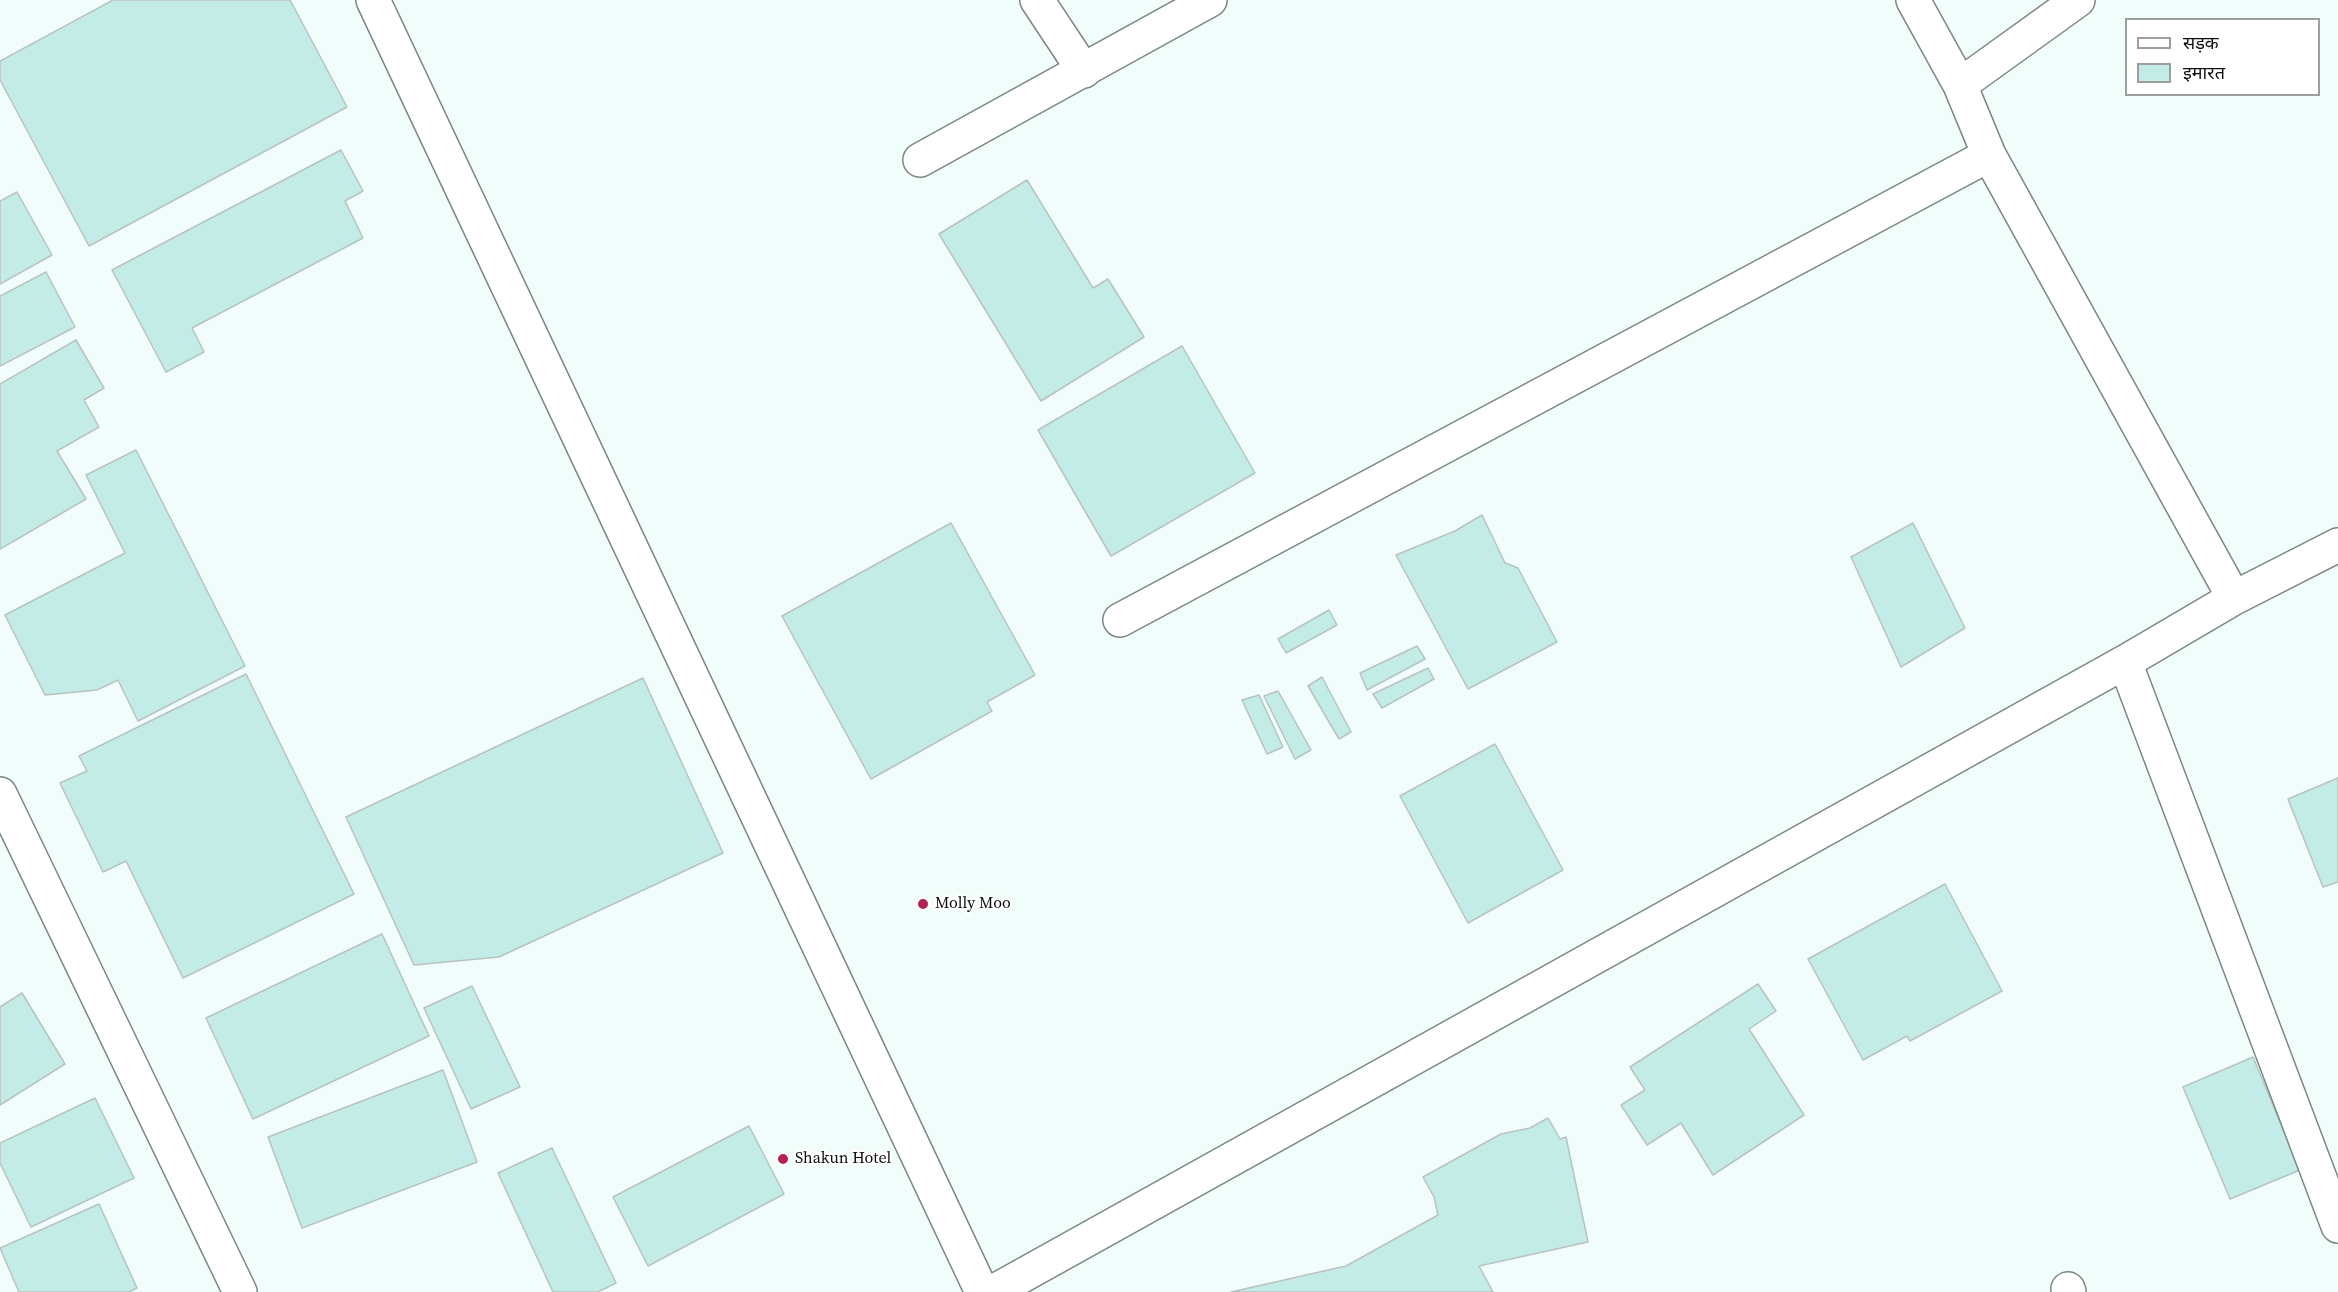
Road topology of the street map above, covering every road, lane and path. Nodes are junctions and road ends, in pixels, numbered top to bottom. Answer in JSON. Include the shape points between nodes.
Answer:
{"nodes":[{"id":1,"x":373,"y":0,"type":"edge"},
{"id":2,"x":1036,"y":0,"type":"edge"},
{"id":3,"x":1210,"y":0,"type":"edge"},
{"id":4,"x":1913,"y":0,"type":"edge"},
{"id":5,"x":2078,"y":0,"type":"edge"},
{"id":6,"x":1084,"y":71,"type":"junction"},
{"id":7,"x":1960,"y":85,"type":"junction"},
{"id":8,"x":1989,"y":154,"type":"junction"},
{"id":9,"x":920,"y":159,"type":"dead end"},
{"id":10,"x":2338,"y":545,"type":"edge"},
{"id":11,"x":2234,"y":597,"type":"junction"},
{"id":12,"x":1120,"y":620,"type":"dead end"},
{"id":13,"x":2125,"y":662,"type":"junction"},
{"id":14,"x":0,"y":794,"type":"edge"},
{"id":15,"x":2338,"y":1226,"type":"edge"},
{"id":16,"x":240,"y":1292,"type":"edge"},
{"id":17,"x":982,"y":1292,"type":"edge"},
{"id":18,"x":993,"y":1292,"type":"edge"}],
"edges":[{"from":1,"to":17,"type":"street"},
{"from":2,"to":6,"type":"street"},
{"from":3,"to":6,"type":"street"},
{"from":4,"to":7,"type":"street"},
{"from":5,"to":7,"type":"street"},
{"from":6,"to":9,"type":"street"},
{"from":7,"to":8,"type":"street"},
{"from":8,"to":11,"type":"street"},
{"from":8,"to":12,"type":"street"},
{"from":10,"to":11,"type":"street"},
{"from":11,"to":13,"type":"street"},
{"from":13,"to":15,"type":"street"},
{"from":13,"to":18,"type":"street"},
{"from":14,"to":16,"type":"street"}]}
